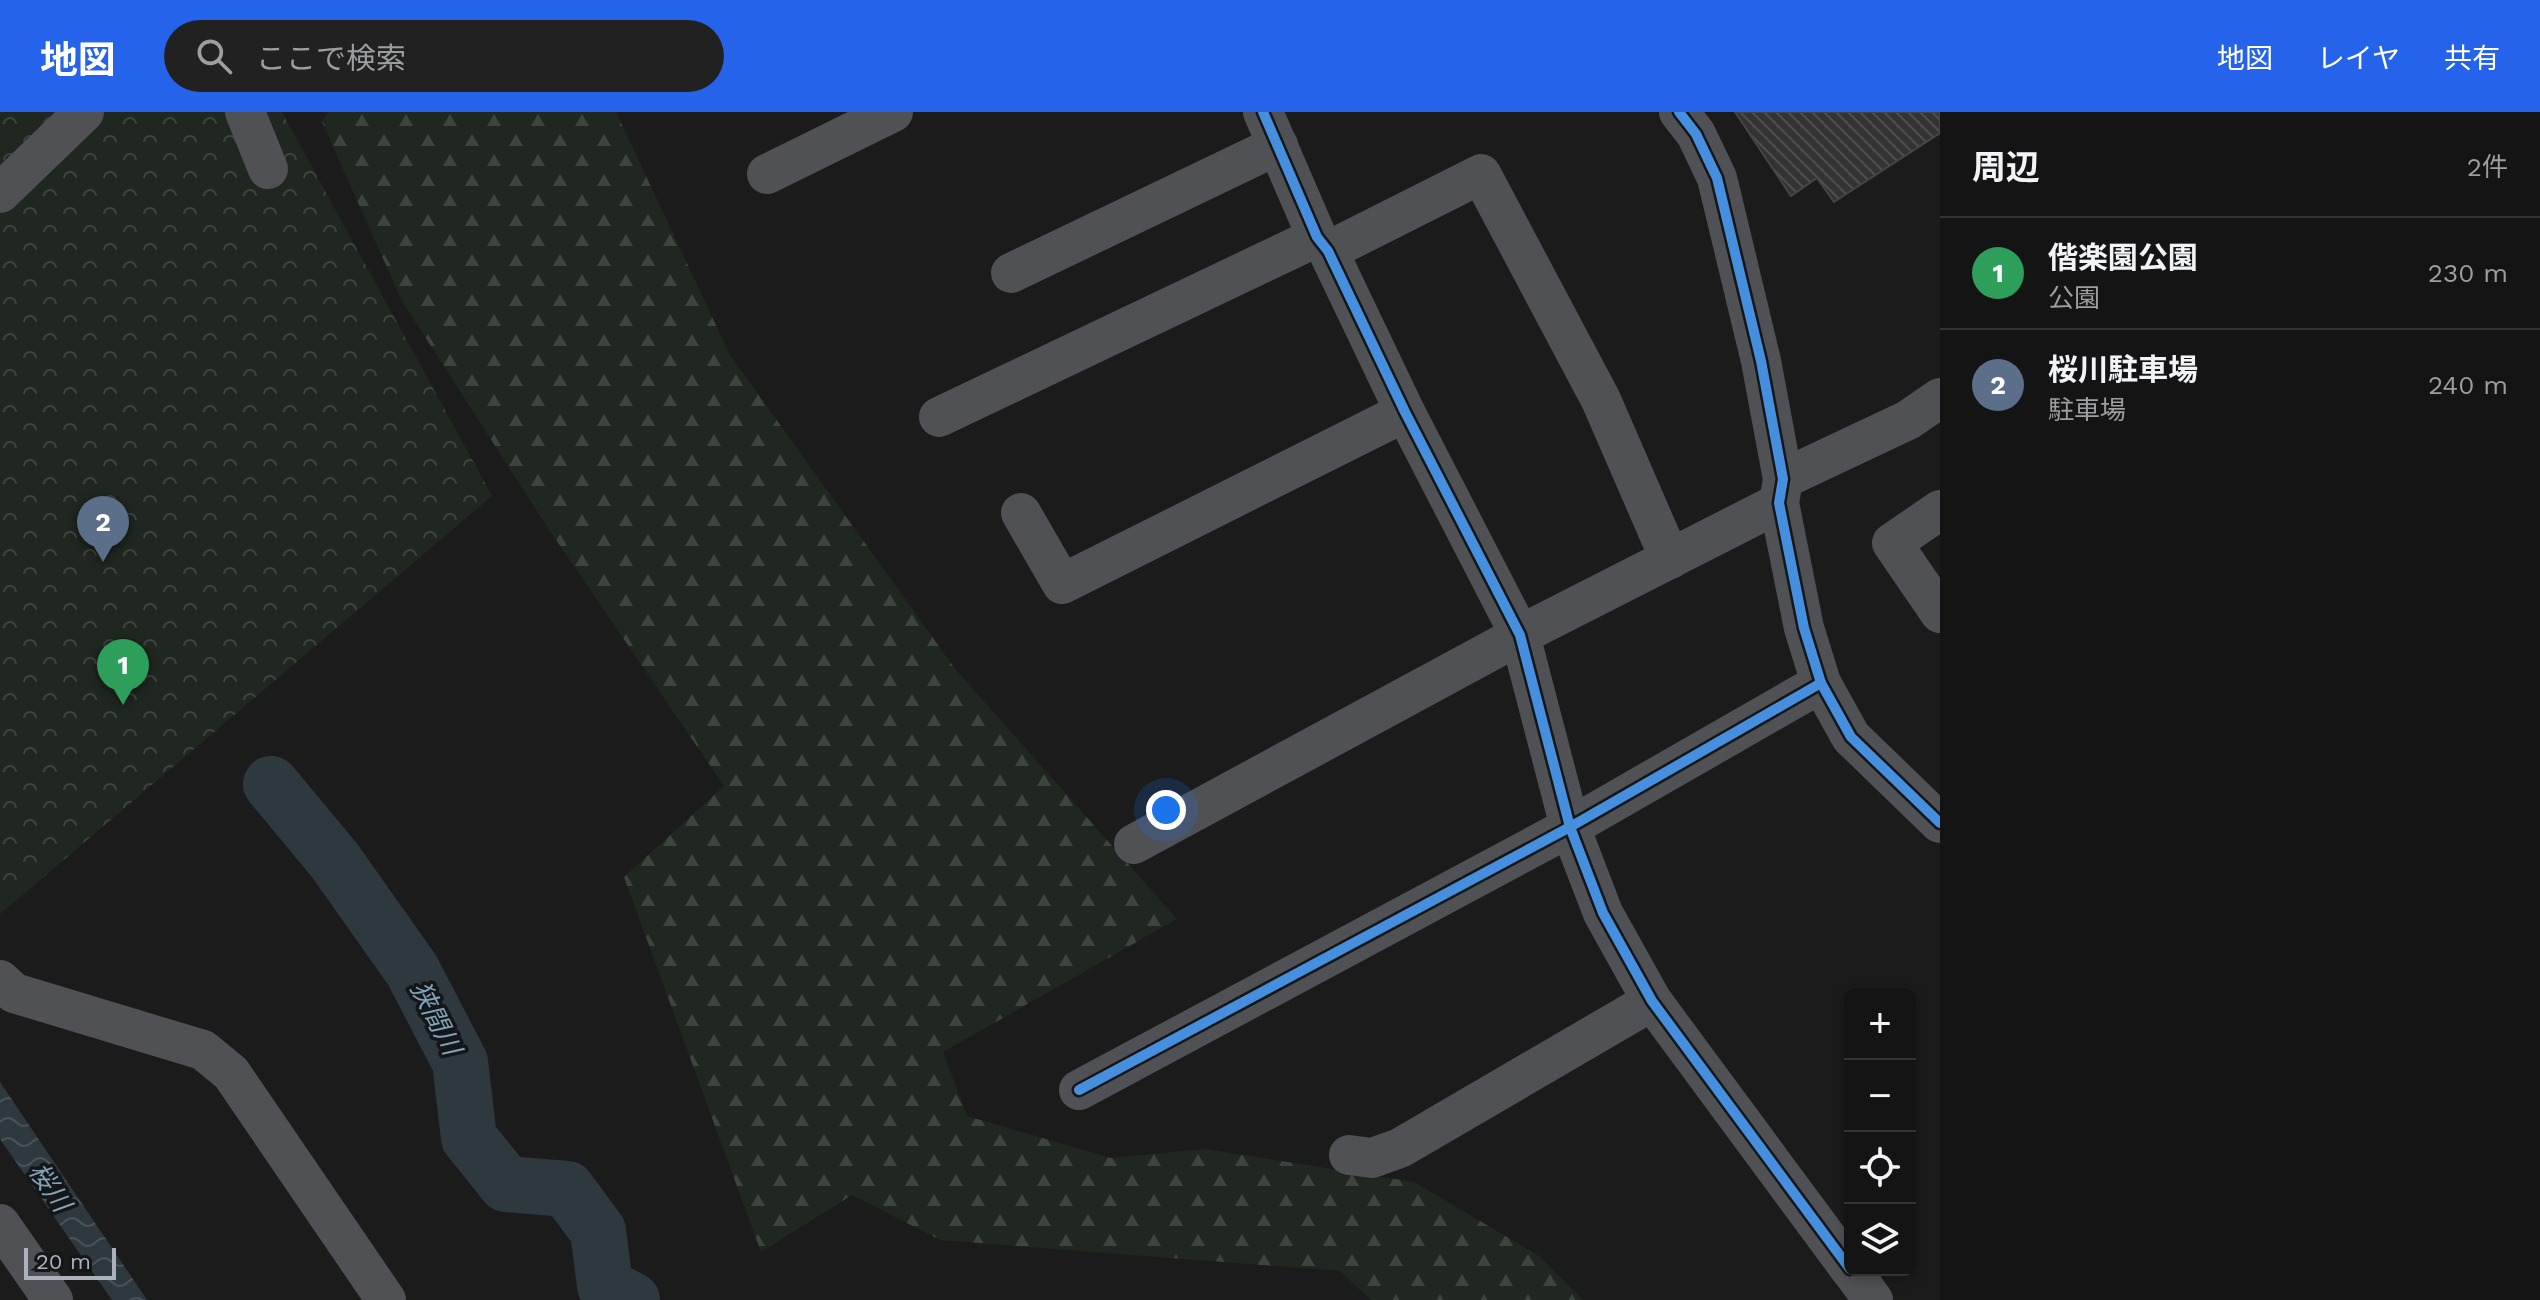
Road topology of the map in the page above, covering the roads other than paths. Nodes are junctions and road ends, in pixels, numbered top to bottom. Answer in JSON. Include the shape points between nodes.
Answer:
{"nodes":[{"id":1,"x":84,"y":112,"type":"edge"},
{"id":2,"x":245,"y":112,"type":"edge"},
{"id":3,"x":893,"y":112,"type":"edge"},
{"id":4,"x":1679,"y":112,"type":"edge"},
{"id":5,"x":1271,"y":128,"type":"edge"},
{"id":6,"x":268,"y":169,"type":"dead end"},
{"id":7,"x":767,"y":174,"type":"dead end"},
{"id":8,"x":0,"y":193,"type":"edge"},
{"id":9,"x":1323,"y":244,"type":"junction"},
{"id":10,"x":1011,"y":273,"type":"dead end"},
{"id":11,"x":1940,"y":398,"type":"edge"},
{"id":12,"x":1405,"y":412,"type":"junction"},
{"id":13,"x":939,"y":417,"type":"dead end"},
{"id":14,"x":1781,"y":491,"type":"junction"},
{"id":15,"x":1940,"y":510,"type":"edge"},
{"id":16,"x":1021,"y":513,"type":"dead end"},
{"id":17,"x":1670,"y":559,"type":"junction"},
{"id":18,"x":1940,"y":613,"type":"edge"},
{"id":19,"x":1520,"y":635,"type":"junction"},
{"id":20,"x":1821,"y":683,"type":"junction"},
{"id":21,"x":1940,"y":823,"type":"edge"},
{"id":22,"x":1570,"y":827,"type":"junction"},
{"id":23,"x":1134,"y":844,"type":"dead end"},
{"id":24,"x":0,"y":980,"type":"edge"},
{"id":25,"x":1652,"y":1001,"type":"junction"},
{"id":26,"x":1079,"y":1090,"type":"dead end"},
{"id":27,"x":1349,"y":1155,"type":"dead end"},
{"id":28,"x":0,"y":1224,"type":"edge"},
{"id":29,"x":1844,"y":1262,"type":"edge"},
{"id":30,"x":1855,"y":1276,"type":"edge"},
{"id":31,"x":53,"y":1300,"type":"edge"},
{"id":32,"x":386,"y":1300,"type":"edge"},
{"id":33,"x":1873,"y":1300,"type":"edge"}],
"edges":[{"from":1,"to":8,"type":"street"},
{"from":2,"to":6,"type":"street"},
{"from":3,"to":7,"type":"street"},
{"from":4,"to":14,"type":"street","via":[[1717,178],[1761,361]]},
{"from":5,"to":9,"type":"street"},
{"from":5,"to":10,"type":"street"},
{"from":9,"to":12,"type":"street"},
{"from":9,"to":13,"type":"street"},
{"from":9,"to":17,"type":"street","via":[[1481,174],[1601,400]]},
{"from":11,"to":14,"type":"street"},
{"from":12,"to":16,"type":"street","via":[[1062,584]]},
{"from":12,"to":19,"type":"street"},
{"from":14,"to":17,"type":"street"},
{"from":14,"to":20,"type":"street","via":[[1804,628]]},
{"from":15,"to":18,"type":"street","via":[[1892,543]]},
{"from":17,"to":19,"type":"street"},
{"from":19,"to":22,"type":"street"},
{"from":19,"to":23,"type":"street"},
{"from":20,"to":21,"type":"street","via":[[1851,737]]},
{"from":20,"to":22,"type":"street"},
{"from":22,"to":25,"type":"street","via":[[1603,913]]},
{"from":22,"to":26,"type":"street"},
{"from":24,"to":32,"type":"street","via":[[14,993],[203,1050],[231,1073]]},
{"from":25,"to":27,"type":"street","via":[[1400,1148],[1372,1158]]},
{"from":25,"to":29,"type":"street"},
{"from":28,"to":31,"type":"street"},
{"from":30,"to":33,"type":"street"}]}
